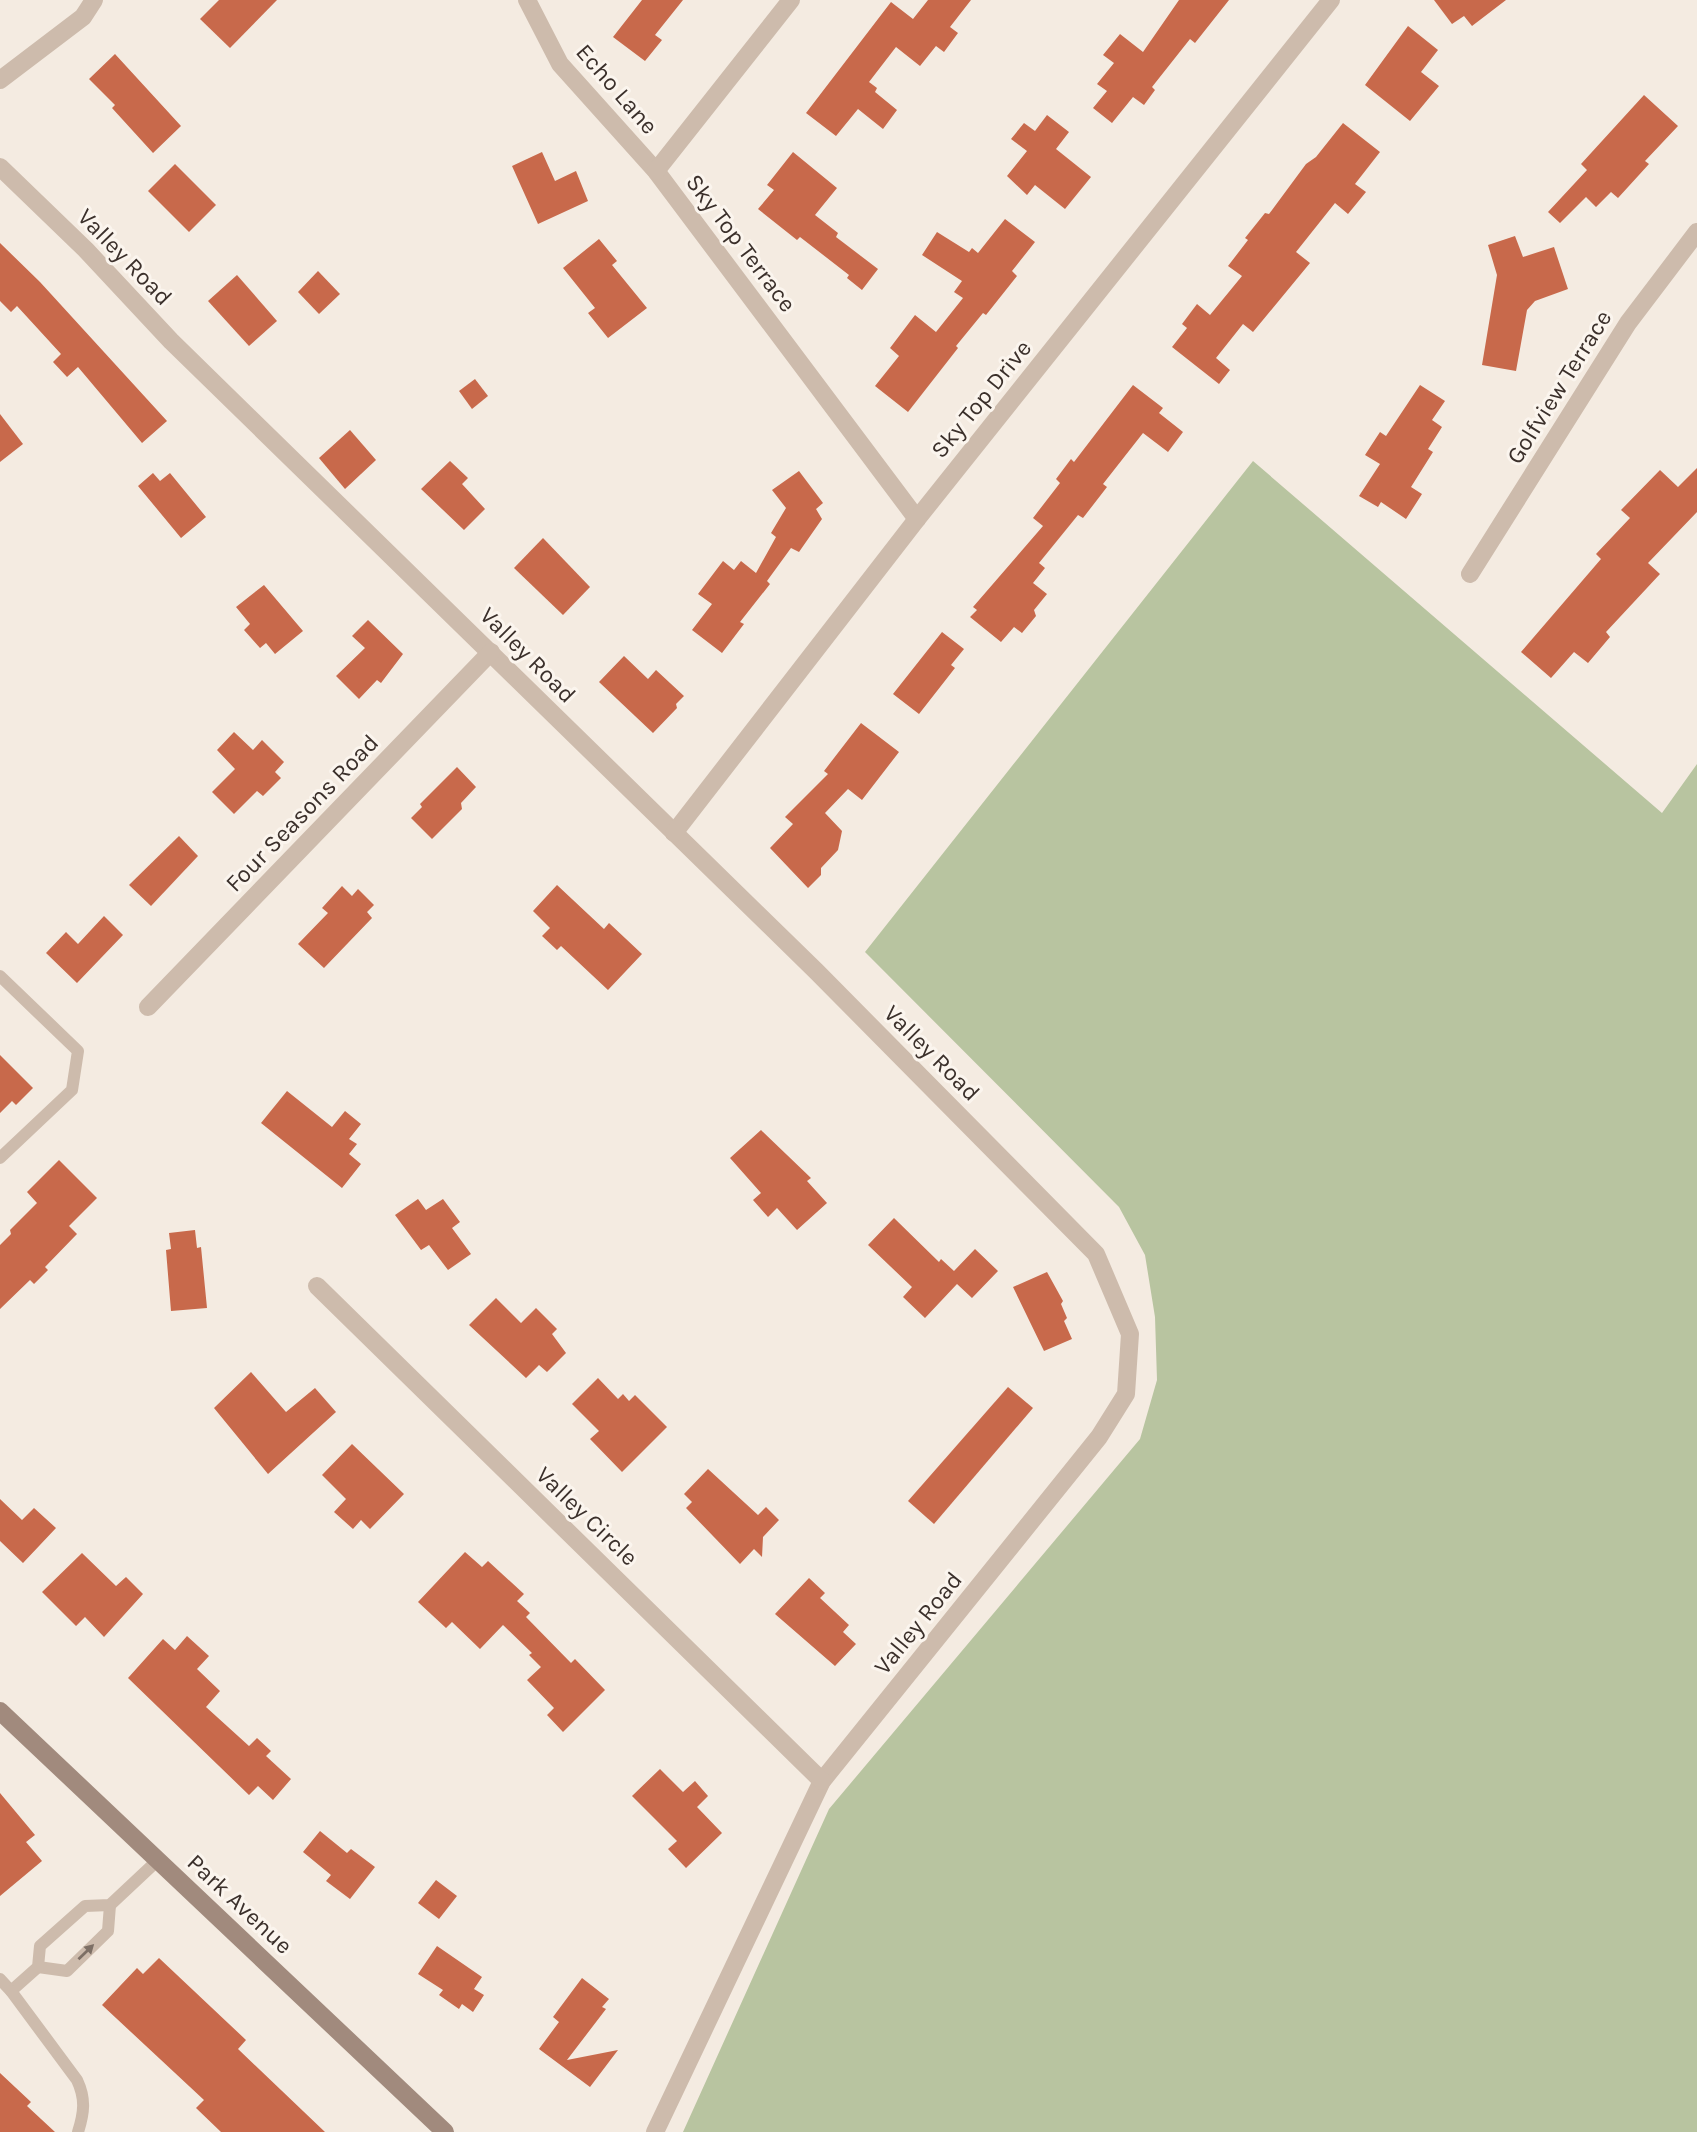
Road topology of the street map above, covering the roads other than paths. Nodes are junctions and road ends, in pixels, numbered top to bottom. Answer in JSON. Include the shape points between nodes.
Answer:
{"nodes":[{"id":1,"x":94,"y":0,"type":"edge"},
{"id":2,"x":527,"y":0,"type":"edge"},
{"id":3,"x":791,"y":0,"type":"edge"},
{"id":4,"x":1331,"y":0,"type":"edge"},
{"id":5,"x":0,"y":80,"type":"edge"},
{"id":6,"x":0,"y":167,"type":"edge"},
{"id":7,"x":656,"y":171,"type":"junction"},
{"id":8,"x":1697,"y":232,"type":"edge"},
{"id":9,"x":917,"y":519,"type":"junction"},
{"id":10,"x":1470,"y":574,"type":"dead end"},
{"id":11,"x":491,"y":652,"type":"junction"},
{"id":12,"x":674,"y":833,"type":"junction"},
{"id":13,"x":0,"y":976,"type":"edge"},
{"id":14,"x":148,"y":1007,"type":"dead end"},
{"id":15,"x":0,"y":1158,"type":"edge"},
{"id":16,"x":317,"y":1286,"type":"dead end"},
{"id":17,"x":0,"y":1711,"type":"edge"},
{"id":18,"x":822,"y":1781,"type":"junction"},
{"id":19,"x":158,"y":1860,"type":"junction"},
{"id":20,"x":110,"y":1905,"type":"junction"},
{"id":21,"x":38,"y":1967,"type":"junction"},
{"id":22,"x":0,"y":1979,"type":"edge"},
{"id":23,"x":11,"y":1992,"type":"junction"},
{"id":24,"x":78,"y":2132,"type":"edge"},
{"id":25,"x":445,"y":2132,"type":"edge"},
{"id":26,"x":655,"y":2132,"type":"edge"}],
"edges":[{"from":1,"to":5,"type":"street","via":[[83,17]]},
{"from":2,"to":7,"type":"street","name":"Echo Lane","via":[[560,64]]},
{"from":3,"to":7,"type":"street","name":"Sky Top Terrace"},
{"from":4,"to":9,"type":"street","name":"Sky Top Drive"},
{"from":6,"to":11,"type":"street","name":"Valley Road"},
{"from":7,"to":9,"type":"street","name":"Sky Top Terrace"},
{"from":8,"to":10,"type":"street","name":"Golfview Terrace","via":[[1628,323]]},
{"from":9,"to":12,"type":"street","name":"Sky Top Drive"},
{"from":11,"to":12,"type":"street","name":"Valley Road"},
{"from":11,"to":14,"type":"street","name":"Four Seasons Road"},
{"from":12,"to":18,"type":"street","name":"Valley Road","via":[[1097,1254],[1130,1334],[1126,1394],[1099,1437]]},
{"from":13,"to":15,"type":"lane","via":[[78,1051],[72,1090]]},
{"from":16,"to":18,"type":"street","name":"Valley Circle"},
{"from":17,"to":19,"type":"main road","name":"Park Avenue"},
{"from":18,"to":26,"type":"street","name":"Valley Road"},
{"from":19,"to":20,"type":"lane"},
{"from":19,"to":25,"type":"main road","name":"Park Avenue"},
{"from":20,"to":21,"type":"lane","via":[[85,1906],[40,1946]]},
{"from":21,"to":20,"type":"lane","one_way":true,"via":[[67,1971],[108,1931]]},
{"from":21,"to":23,"type":"lane"},
{"from":22,"to":23,"type":"lane"},
{"from":23,"to":24,"type":"lane","via":[[80,2087],[84,2113]]}]}
